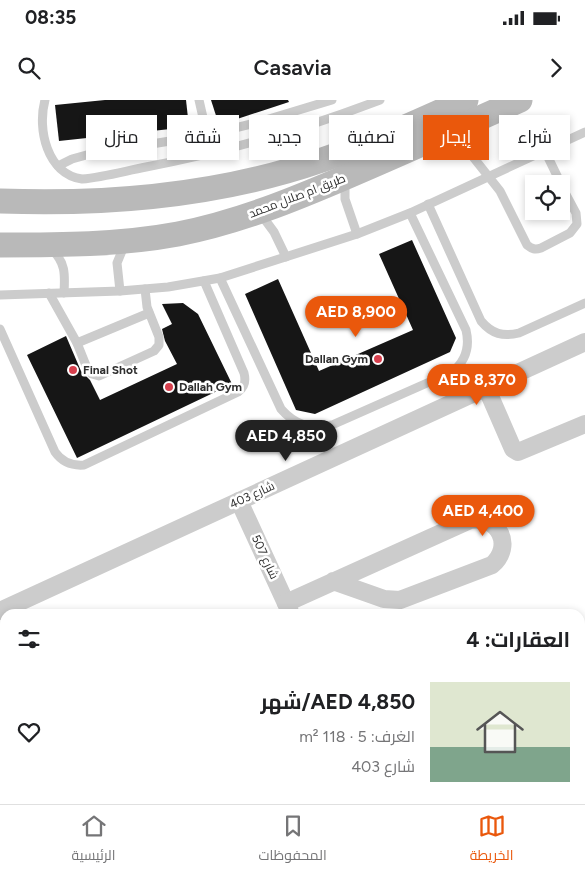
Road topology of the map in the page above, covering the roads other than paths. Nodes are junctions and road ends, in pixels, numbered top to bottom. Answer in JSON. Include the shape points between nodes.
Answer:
{"nodes":[{"id":1,"x":45,"y":100,"type":"edge"},
{"id":2,"x":200,"y":100,"type":"edge"},
{"id":3,"x":332,"y":100,"type":"edge"},
{"id":4,"x":380,"y":100,"type":"edge"},
{"id":5,"x":466,"y":100,"type":"edge"},
{"id":6,"x":520,"y":100,"type":"edge"},
{"id":7,"x":203,"y":115,"type":"edge"},
{"id":8,"x":487,"y":115,"type":"edge"},
{"id":9,"x":239,"y":127,"type":"edge"},
{"id":10,"x":585,"y":132,"type":"edge"},
{"id":11,"x":570,"y":139,"type":"edge"},
{"id":12,"x":167,"y":141,"type":"edge"},
{"id":13,"x":423,"y":144,"type":"edge"},
{"id":14,"x":476,"y":160,"type":"edge"},
{"id":15,"x":525,"y":160,"type":"edge"},
{"id":16,"x":549,"y":160,"type":"edge"},
{"id":17,"x":58,"y":166,"type":"junction"},
{"id":18,"x":556,"y":175,"type":"edge"},
{"id":19,"x":490,"y":176,"type":"junction"},
{"id":20,"x":346,"y":178,"type":"junction"},
{"id":21,"x":0,"y":201,"type":"edge"},
{"id":22,"x":570,"y":201,"type":"edge"},
{"id":23,"x":428,"y":204,"type":"junction"},
{"id":24,"x":260,"y":213,"type":"junction"},
{"id":25,"x":410,"y":213,"type":"junction"},
{"id":26,"x":357,"y":234,"type":"junction"},
{"id":27,"x":127,"y":241,"type":"junction"},
{"id":28,"x":0,"y":245,"type":"edge"},
{"id":29,"x":44,"y":245,"type":"junction"},
{"id":30,"x":286,"y":257,"type":"junction"},
{"id":31,"x":220,"y":278,"type":"junction"},
{"id":32,"x":204,"y":281,"type":"junction"},
{"id":33,"x":145,"y":289,"type":"junction"},
{"id":34,"x":120,"y":291,"type":"junction"},
{"id":35,"x":49,"y":293,"type":"junction"},
{"id":36,"x":64,"y":293,"type":"junction"},
{"id":37,"x":0,"y":295,"type":"edge"},
{"id":38,"x":585,"y":303,"type":"edge"},
{"id":39,"x":149,"y":313,"type":"junction"},
{"id":40,"x":0,"y":329,"type":"edge"},
{"id":41,"x":585,"y":342,"type":"edge"},
{"id":42,"x":77,"y":343,"type":"junction"},
{"id":43,"x":486,"y":387,"type":"junction"},
{"id":44,"x":585,"y":424,"type":"edge"},
{"id":45,"x":239,"y":501,"type":"junction"},
{"id":46,"x":333,"y":581,"type":"junction"},
{"id":47,"x":403,"y":607,"type":"edge"},
{"id":48,"x":288,"y":608,"type":"edge"},
{"id":49,"x":4,"y":609,"type":"edge"}],
"edges":[{"from":1,"to":17,"type":"lane","via":[[44,140]]},
{"from":2,"to":7,"type":"lane"},
{"from":3,"to":9,"type":"lane"},
{"from":4,"to":17,"type":"lane","via":[[258,142],[187,160],[82,179],[71,176]]},
{"from":5,"to":21,"type":"street","name":"طريق ام صلال محمد","via":[[321,161],[229,185],[135,200]]},
{"from":6,"to":8,"type":"street","name":"طريق ام صلال محمد"},
{"from":10,"to":11,"type":"lane"},
{"from":12,"to":17,"type":"lane","via":[[90,154]]},
{"from":13,"to":20,"type":"street","name":"طريق ام صلال محمد"},
{"from":14,"to":19,"type":"lane"},
{"from":15,"to":19,"type":"lane"},
{"from":16,"to":18,"type":"lane"},
{"from":19,"to":22,"type":"lane","via":[[527,245],[534,249],[570,233],[577,224]]},
{"from":19,"to":23,"type":"lane"},
{"from":20,"to":24,"type":"street","name":"طريق ام صلال محمد"},
{"from":20,"to":26,"type":"lane","via":[[345,199]]},
{"from":23,"to":25,"type":"lane"},
{"from":23,"to":38,"type":"lane","via":[[481,321],[493,332],[500,335],[519,333]]},
{"from":24,"to":27,"type":"street","name":"طريق ام صلال محمد","via":[[178,234]]},
{"from":24,"to":30,"type":"lane"},
{"from":25,"to":26,"type":"lane"},
{"from":25,"to":31,"type":"lane","via":[[466,330],[466,356],[452,372],[332,425],[300,424],[281,408]]},
{"from":26,"to":30,"type":"lane"},
{"from":27,"to":29,"type":"street","name":"طريق ام صلال محمد"},
{"from":27,"to":34,"type":"lane","via":[[117,263]]},
{"from":28,"to":29,"type":"street","name":"طريق ام صلال محمد"},
{"from":29,"to":36,"type":"lane","via":[[56,253],[63,265]]},
{"from":30,"to":31,"type":"lane"},
{"from":31,"to":32,"type":"lane"},
{"from":32,"to":33,"type":"lane"},
{"from":32,"to":40,"type":"lane","via":[[244,373],[242,389],[84,465],[67,463],[58,457]]},
{"from":33,"to":34,"type":"lane"},
{"from":33,"to":39,"type":"lane"},
{"from":34,"to":36,"type":"lane"},
{"from":35,"to":36,"type":"lane"},
{"from":35,"to":37,"type":"lane"},
{"from":35,"to":42,"type":"lane"},
{"from":39,"to":42,"type":"lane"},
{"from":39,"to":42,"type":"lane","via":[[160,341],[157,349],[103,376],[89,372]]},
{"from":41,"to":43,"type":"street","name":"شارع 403"},
{"from":43,"to":44,"type":"street","via":[[513,448],[518,452]]},
{"from":43,"to":45,"type":"street","name":"شارع 403"},
{"from":45,"to":48,"type":"street","name":"شارع 507"},
{"from":45,"to":49,"type":"street","name":"شارع 403"},
{"from":46,"to":47,"type":"street"},
{"from":46,"to":47,"type":"street","via":[[470,520],[488,521],[497,528],[503,545],[500,556],[492,565]]},
{"from":46,"to":48,"type":"street"}]}
